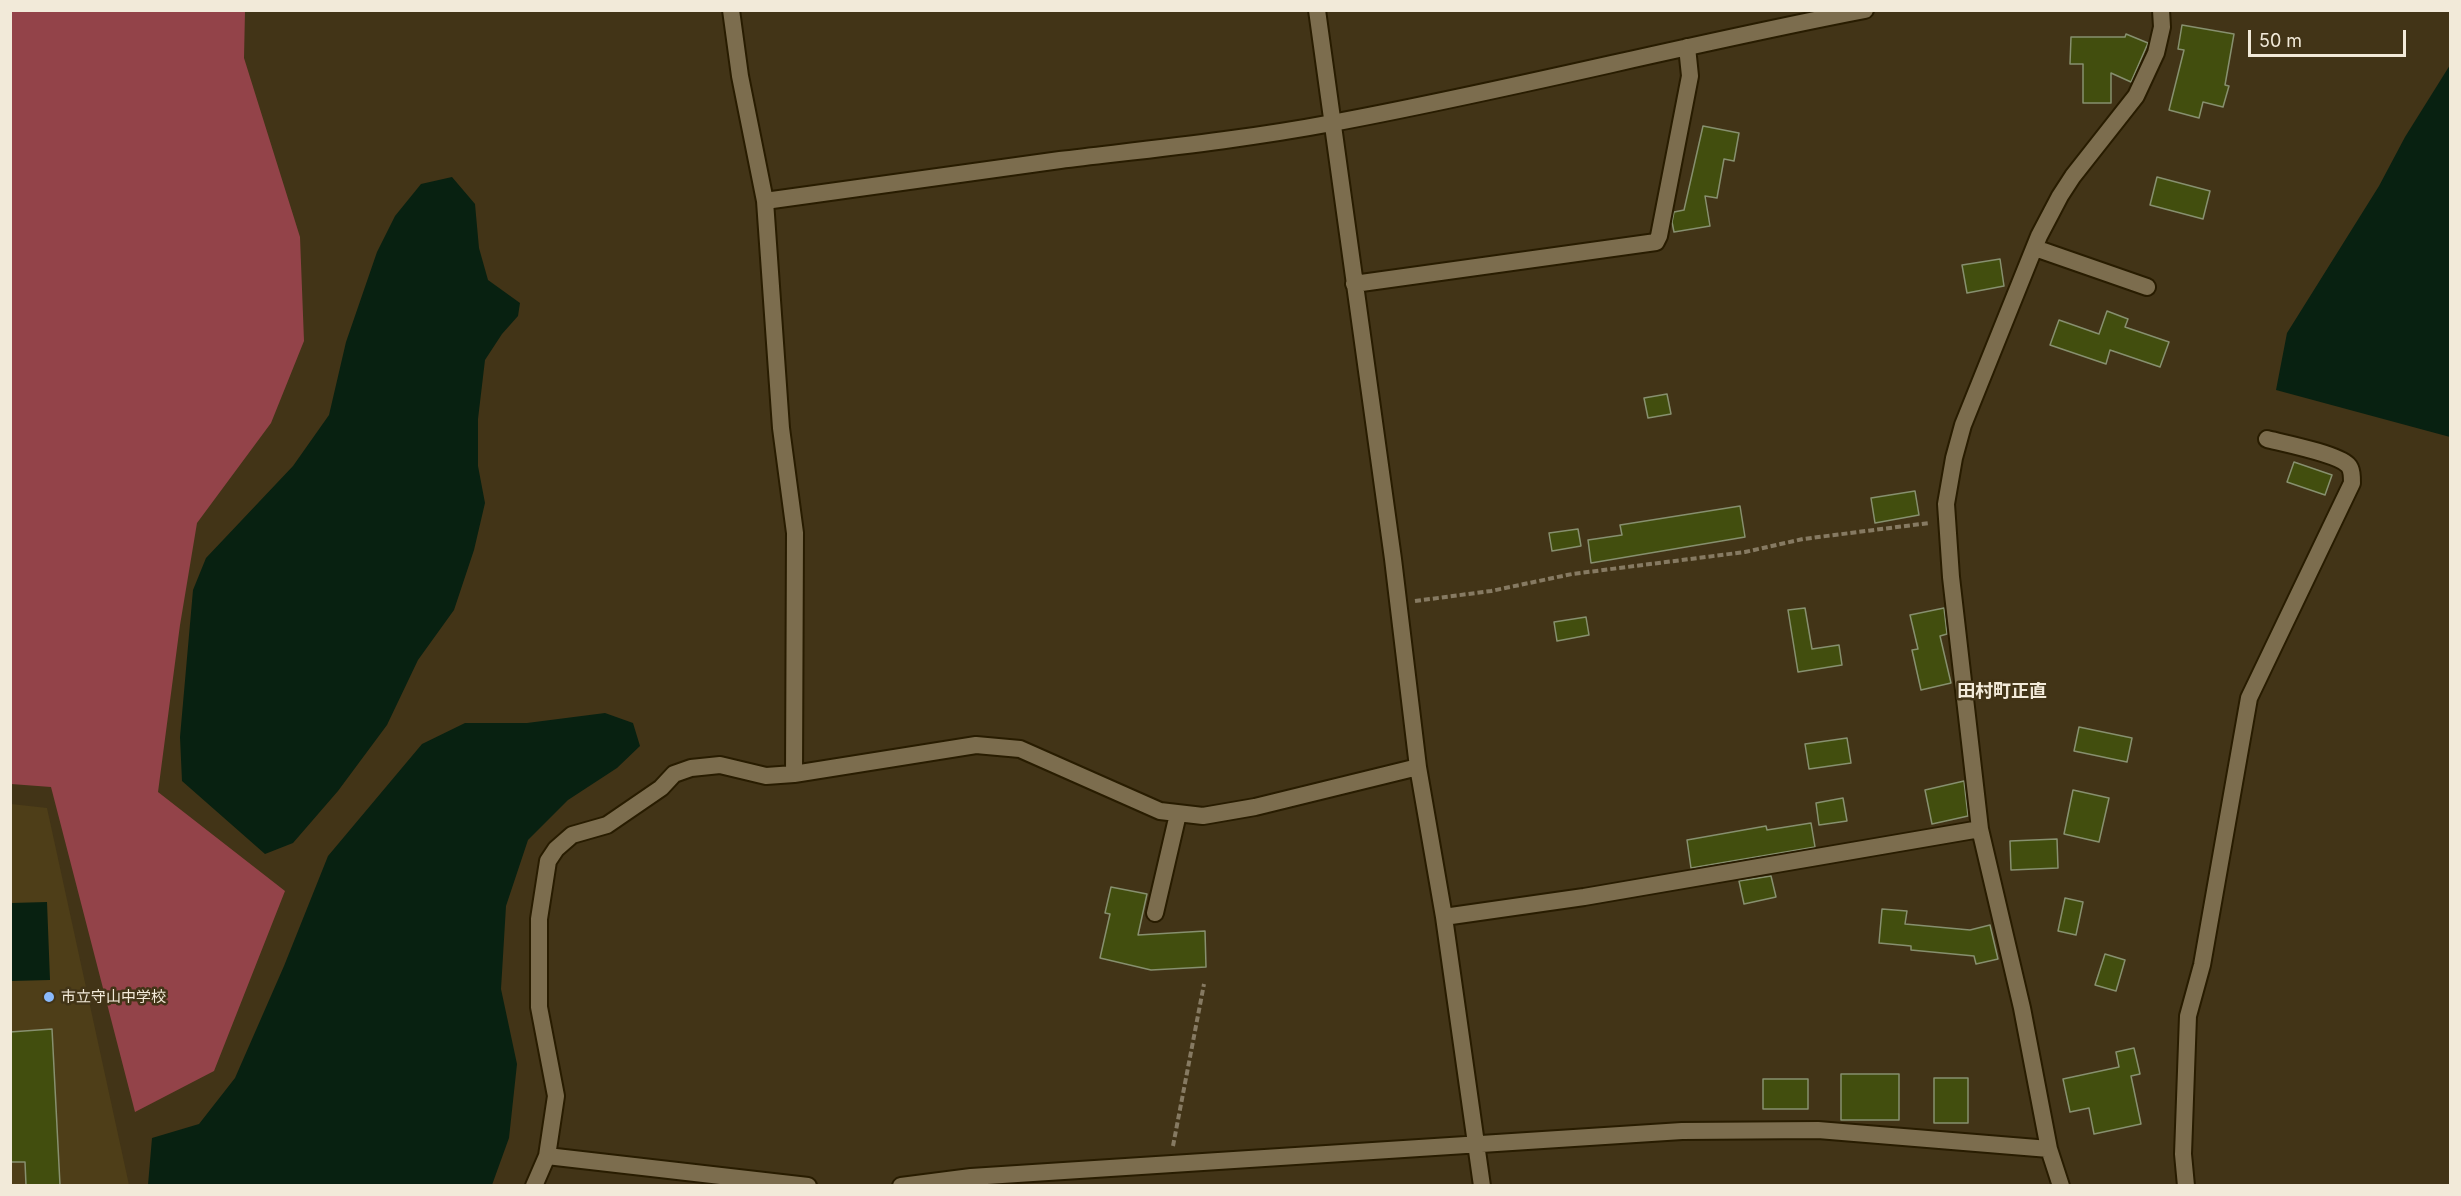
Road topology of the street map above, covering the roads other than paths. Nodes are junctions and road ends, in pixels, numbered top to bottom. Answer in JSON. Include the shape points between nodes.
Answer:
{"nodes":[{"id":1,"x":731,"y":10,"type":"edge"},
{"id":2,"x":1317,"y":10,"type":"edge"},
{"id":3,"x":1865,"y":10,"type":"edge"},
{"id":4,"x":2161,"y":10,"type":"edge"},
{"id":5,"x":1687,"y":47,"type":"junction"},
{"id":6,"x":1332,"y":123,"type":"junction"},
{"id":7,"x":765,"y":201,"type":"junction"},
{"id":8,"x":2035,"y":248,"type":"junction"},
{"id":9,"x":1354,"y":284,"type":"junction"},
{"id":10,"x":2147,"y":287,"type":"dead end"},
{"id":11,"x":2267,"y":440,"type":"dead end"},
{"id":12,"x":1418,"y":767,"type":"junction"},
{"id":13,"x":794,"y":774,"type":"junction"},
{"id":14,"x":1178,"y":814,"type":"junction"},
{"id":15,"x":1980,"y":829,"type":"junction"},
{"id":16,"x":1155,"y":913,"type":"dead end"},
{"id":17,"x":1444,"y":917,"type":"junction"},
{"id":18,"x":1475,"y":1146,"type":"junction"},
{"id":19,"x":2049,"y":1149,"type":"junction"},
{"id":20,"x":547,"y":1156,"type":"junction"},
{"id":21,"x":534,"y":1185,"type":"edge"},
{"id":22,"x":808,"y":1185,"type":"edge"},
{"id":23,"x":901,"y":1185,"type":"edge"},
{"id":24,"x":1482,"y":1185,"type":"edge"},
{"id":25,"x":2061,"y":1185,"type":"edge"},
{"id":26,"x":2186,"y":1185,"type":"edge"}],
"edges":[{"from":1,"to":7,"type":"street"},
{"from":2,"to":6,"type":"street"},
{"from":3,"to":5,"type":"street"},
{"from":4,"to":8,"type":"street","via":[[2156,53],[2136,96],[2060,196]]},
{"from":5,"to":6,"type":"street"},
{"from":5,"to":9,"type":"street","via":[[1690,76],[1656,242]]},
{"from":6,"to":7,"type":"street"},
{"from":6,"to":9,"type":"street"},
{"from":7,"to":13,"type":"street","via":[[781,428],[795,533]]},
{"from":8,"to":10,"type":"street"},
{"from":8,"to":15,"type":"street","via":[[1964,425],[1946,504]]},
{"from":9,"to":12,"type":"street"},
{"from":11,"to":26,"type":"street","via":[[2335,457],[2348,464],[2352,483],[2249,698],[2202,965],[2187,1016],[2183,1154]]},
{"from":12,"to":14,"type":"street","via":[[1254,807],[1203,816]]},
{"from":12,"to":17,"type":"street"},
{"from":13,"to":14,"type":"street","via":[[976,745],[1020,749],[1160,811]]},
{"from":13,"to":20,"type":"street","via":[[766,776],[720,765],[691,768],[674,774],[661,788],[607,825],[572,835],[555,849],[548,861],[539,919],[540,1007],[556,1096]]},
{"from":14,"to":16,"type":"street"},
{"from":15,"to":17,"type":"street"},
{"from":15,"to":19,"type":"street","via":[[2022,1008]]},
{"from":17,"to":18,"type":"street"},
{"from":18,"to":19,"type":"street","via":[[1682,1131],[1818,1130]]},
{"from":18,"to":23,"type":"street","via":[[971,1177]]},
{"from":18,"to":24,"type":"street"},
{"from":19,"to":25,"type":"street"},
{"from":20,"to":21,"type":"street"},
{"from":20,"to":22,"type":"street"}]}
